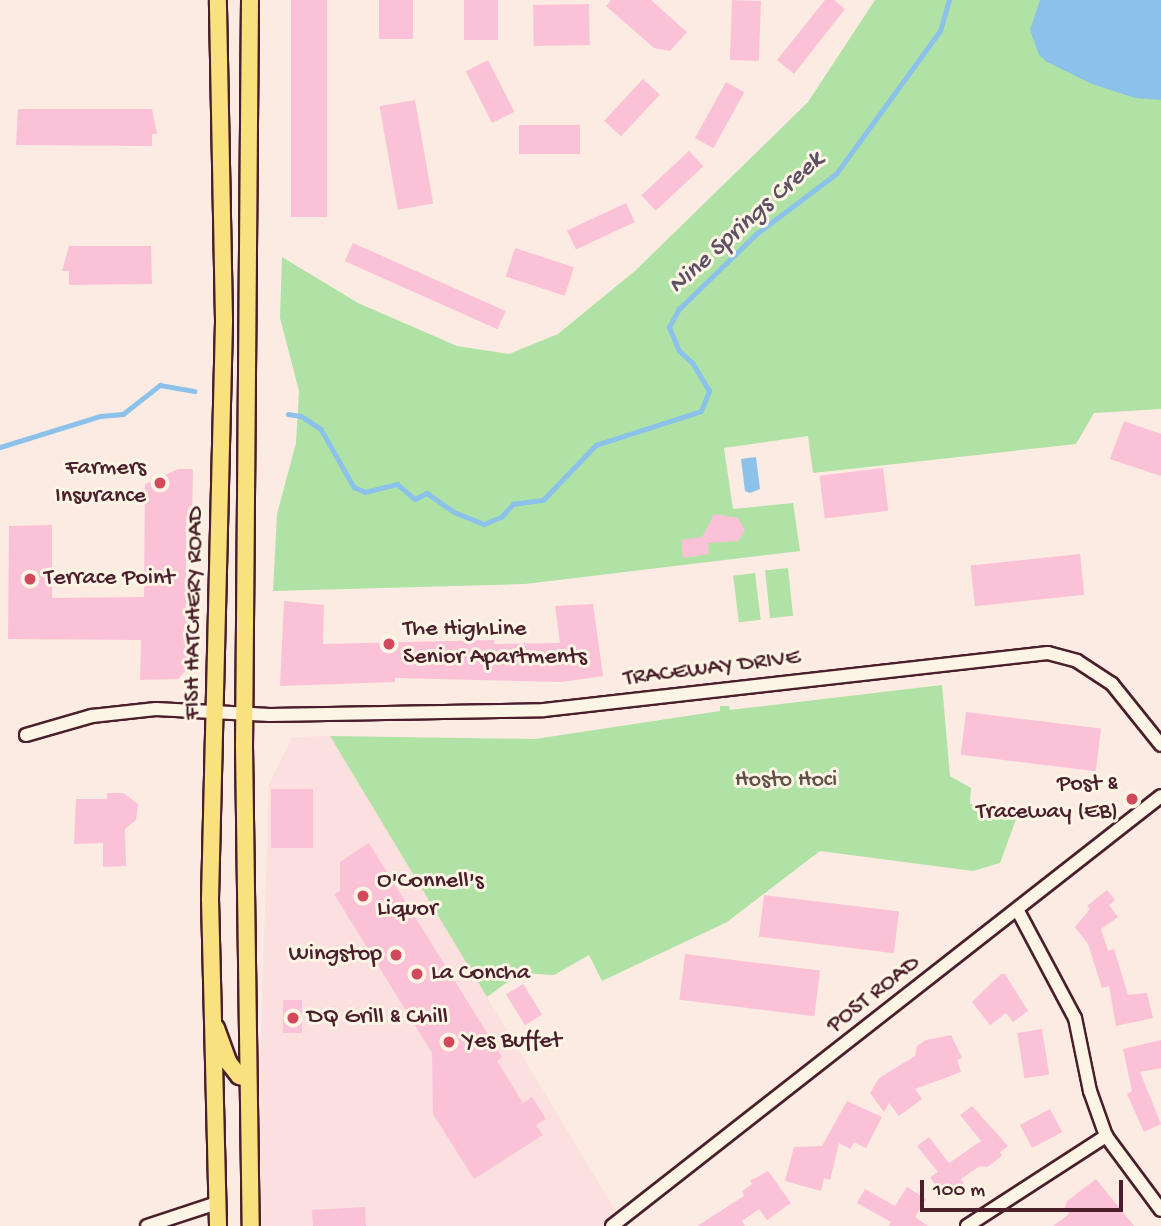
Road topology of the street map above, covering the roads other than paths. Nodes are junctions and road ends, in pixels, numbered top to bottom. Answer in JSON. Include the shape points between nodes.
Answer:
{"nodes":[{"id":1,"x":218,"y":0,"type":"edge"},
{"id":2,"x":250,"y":0,"type":"edge"},
{"id":3,"x":230,"y":711,"type":"junction"},
{"id":4,"x":26,"y":735,"type":"dead end"},
{"id":5,"x":1161,"y":745,"type":"edge"},
{"id":6,"x":1161,"y":796,"type":"edge"},
{"id":7,"x":1018,"y":911,"type":"junction"},
{"id":8,"x":211,"y":1005,"type":"junction"},
{"id":9,"x":247,"y":1078,"type":"junction"},
{"id":10,"x":1106,"y":1136,"type":"junction"},
{"id":11,"x":217,"y":1203,"type":"junction"},
{"id":12,"x":1161,"y":1210,"type":"edge"},
{"id":13,"x":147,"y":1226,"type":"edge"},
{"id":14,"x":218,"y":1226,"type":"edge"},
{"id":15,"x":251,"y":1226,"type":"edge"},
{"id":16,"x":612,"y":1226,"type":"edge"},
{"id":17,"x":967,"y":1226,"type":"edge"}],
"edges":[{"from":1,"to":3,"type":"main road","name":"FISH HATCHERY ROAD"},
{"from":2,"to":3,"type":"main road","name":"FISH HATCHERY ROAD"},
{"from":3,"to":4,"type":"street","name":"TRACEWAY DRIVE","via":[[156,709],[92,716]]},
{"from":3,"to":5,"type":"street","name":"TRACEWAY DRIVE","via":[[544,710],[1048,653],[1077,661],[1112,684]]},
{"from":3,"to":8,"type":"main road","name":"FISH HATCHERY ROAD"},
{"from":3,"to":9,"type":"main road","name":"FISH HATCHERY ROAD"},
{"from":6,"to":7,"type":"street","name":"POST ROAD"},
{"from":7,"to":10,"type":"street","via":[[1075,1018],[1090,1091]]},
{"from":7,"to":16,"type":"street","name":"POST ROAD"},
{"from":8,"to":9,"type":"main road","via":[[229,1063],[239,1076]]},
{"from":8,"to":11,"type":"main road","name":"FISH HATCHERY ROAD"},
{"from":9,"to":15,"type":"main road","name":"FISH HATCHERY ROAD"},
{"from":10,"to":12,"type":"street"},
{"from":10,"to":17,"type":"street"},
{"from":11,"to":13,"type":"street"},
{"from":11,"to":14,"type":"main road","name":"FISH HATCHERY ROAD"}]}
